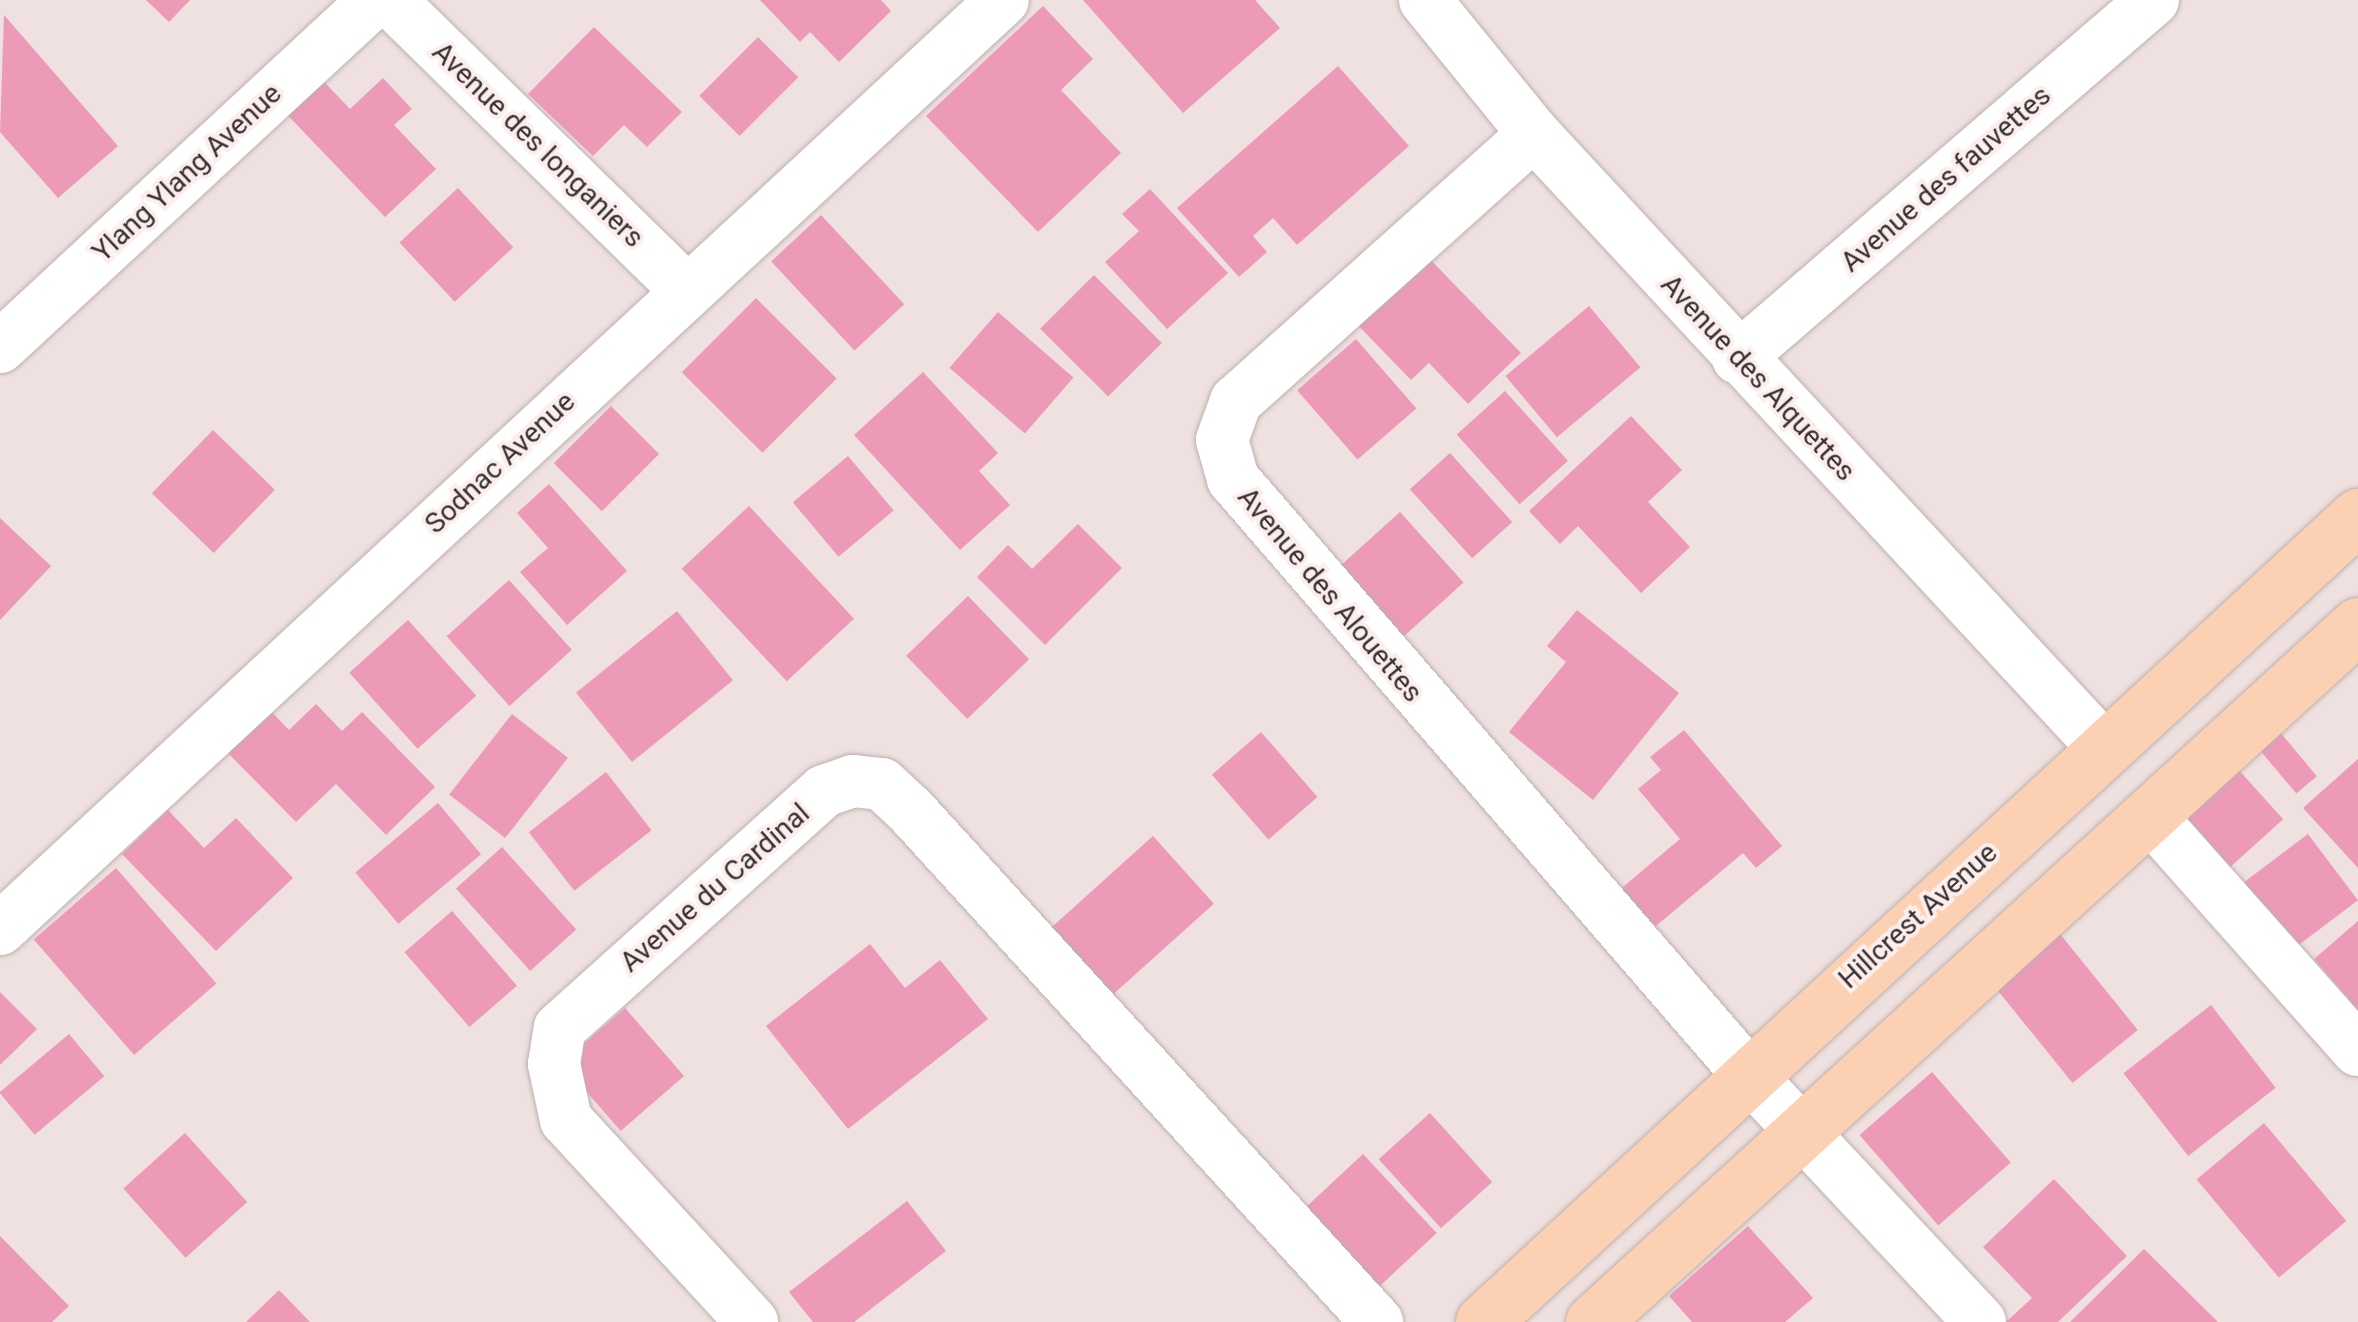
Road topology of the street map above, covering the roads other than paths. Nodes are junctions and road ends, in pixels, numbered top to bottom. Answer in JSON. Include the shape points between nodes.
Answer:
{"nodes":[{"id":1,"x":374,"y":0,"type":"edge"},
{"id":2,"x":390,"y":0,"type":"edge"},
{"id":3,"x":1002,"y":0,"type":"edge"},
{"id":4,"x":1425,"y":0,"type":"edge"},
{"id":5,"x":2153,"y":0,"type":"edge"},
{"id":6,"x":1534,"y":134,"type":"junction"},
{"id":7,"x":686,"y":290,"type":"junction"},
{"id":8,"x":0,"y":347,"type":"edge"},
{"id":9,"x":1738,"y":358,"type":"junction"},
{"id":10,"x":2358,"y":516,"type":"edge"},
{"id":11,"x":2358,"y":625,"type":"edge"},
{"id":12,"x":2103,"y":747,"type":"junction"},
{"id":13,"x":2150,"y":816,"type":"junction"},
{"id":14,"x":0,"y":930,"type":"edge"},
{"id":15,"x":2358,"y":1050,"type":"edge"},
{"id":16,"x":1747,"y":1073,"type":"junction"},
{"id":17,"x":1808,"y":1135,"type":"junction"},
{"id":18,"x":752,"y":1322,"type":"edge"},
{"id":19,"x":1377,"y":1322,"type":"edge"},
{"id":20,"x":1484,"y":1322,"type":"edge"},
{"id":21,"x":1594,"y":1322,"type":"edge"},
{"id":22,"x":1980,"y":1322,"type":"edge"}],
"edges":[{"from":1,"to":8,"type":"street","name":"Ylang Ylang Avenue"},
{"from":2,"to":7,"type":"street","name":"Avenue des longaniers"},
{"from":3,"to":7,"type":"street","name":"Sodnac Avenue"},
{"from":4,"to":6,"type":"street","name":"Avenue des Alquettes"},
{"from":5,"to":9,"type":"street","name":"Avenue des fauvettes"},
{"from":6,"to":9,"type":"street","name":"Avenue des Alquettes"},
{"from":6,"to":16,"type":"street","name":"Avenue des Alouettes","via":[[1236,401],[1222,440],[1253,512]]},
{"from":7,"to":14,"type":"street","name":"Sodnac Avenue"},
{"from":9,"to":12,"type":"street","name":"Avenue des Alquettes"},
{"from":10,"to":12,"type":"main road","name":"Hillcrest Avenue"},
{"from":11,"to":13,"type":"main road"},
{"from":12,"to":16,"type":"main road","name":"Hillcrest Avenue"},
{"from":13,"to":15,"type":"street"},
{"from":13,"to":17,"type":"main road"},
{"from":16,"to":17,"type":"street","name":"Avenue des Alouettes"},
{"from":16,"to":20,"type":"main road","name":"Hillcrest Avenue"},
{"from":17,"to":21,"type":"main road"},
{"from":17,"to":22,"type":"street","name":"Avenue des Alouettes"},
{"from":18,"to":19,"type":"street","name":"Avenue du Cardinal","via":[[566,1120],[554,1064],[560,1028],[824,792],[853,782],[882,784],[910,810]]}]}
